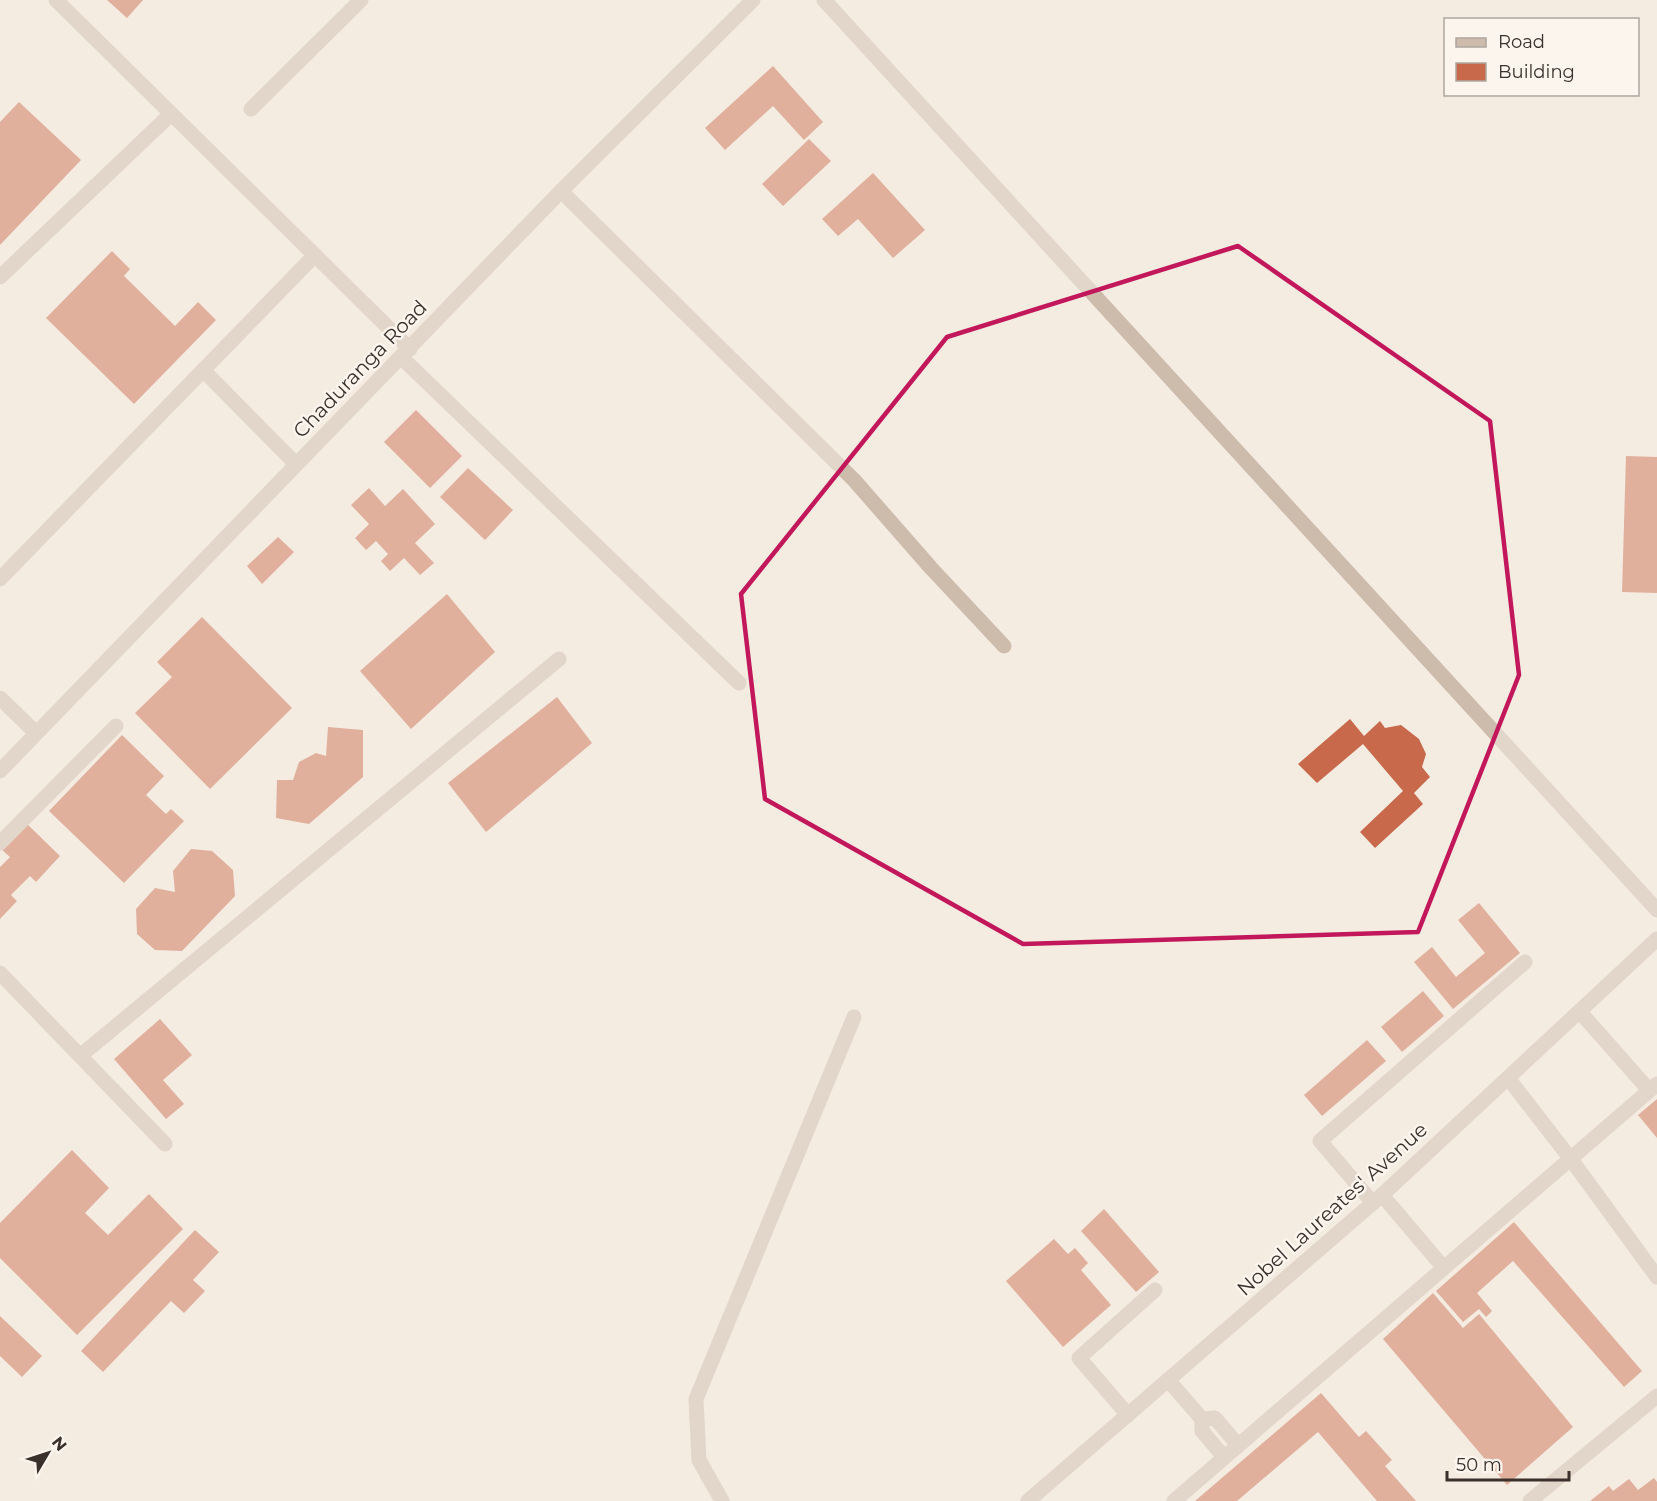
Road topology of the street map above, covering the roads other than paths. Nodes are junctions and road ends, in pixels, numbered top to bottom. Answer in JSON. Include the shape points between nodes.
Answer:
{"nodes":[{"id":1,"x":56,"y":0,"type":"edge"},
{"id":2,"x":361,"y":0,"type":"edge"},
{"id":3,"x":753,"y":0,"type":"edge"},
{"id":4,"x":824,"y":0,"type":"edge"},
{"id":5,"x":251,"y":109,"type":"dead end"},
{"id":6,"x":171,"y":114,"type":"junction"},
{"id":7,"x":561,"y":191,"type":"junction"},
{"id":8,"x":315,"y":255,"type":"junction"},
{"id":9,"x":0,"y":277,"type":"edge"},
{"id":10,"x":406,"y":353,"type":"junction"},
{"id":11,"x":203,"y":370,"type":"junction"},
{"id":12,"x":296,"y":464,"type":"junction"},
{"id":13,"x":0,"y":579,"type":"edge"},
{"id":14,"x":1004,"y":646,"type":"dead end"},
{"id":15,"x":559,"y":659,"type":"dead end"},
{"id":16,"x":738,"y":683,"type":"dead end"},
{"id":17,"x":0,"y":698,"type":"edge"},
{"id":18,"x":116,"y":726,"type":"dead end"},
{"id":19,"x":36,"y":733,"type":"junction"},
{"id":20,"x":0,"y":771,"type":"edge"},
{"id":21,"x":0,"y":843,"type":"edge"},
{"id":22,"x":1657,"y":910,"type":"edge"},
{"id":23,"x":1657,"y":939,"type":"edge"},
{"id":24,"x":1525,"y":962,"type":"dead end"},
{"id":25,"x":0,"y":972,"type":"edge"},
{"id":26,"x":1580,"y":1011,"type":"junction"},
{"id":27,"x":854,"y":1017,"type":"dead end"},
{"id":28,"x":80,"y":1056,"type":"junction"},
{"id":29,"x":1508,"y":1078,"type":"junction"},
{"id":30,"x":1653,"y":1087,"type":"edge"},
{"id":31,"x":165,"y":1144,"type":"dead end"},
{"id":32,"x":1570,"y":1158,"type":"junction"},
{"id":33,"x":1378,"y":1199,"type":"junction"},
{"id":34,"x":1443,"y":1267,"type":"junction"},
{"id":35,"x":1657,"y":1277,"type":"edge"},
{"id":36,"x":1155,"y":1290,"type":"dead end"},
{"id":37,"x":1168,"y":1380,"type":"junction"},
{"id":38,"x":1657,"y":1396,"type":"edge"},
{"id":39,"x":1128,"y":1415,"type":"junction"},
{"id":40,"x":1202,"y":1419,"type":"junction"},
{"id":41,"x":1238,"y":1444,"type":"junction"},
{"id":42,"x":1224,"y":1457,"type":"junction"},
{"id":43,"x":722,"y":1501,"type":"edge"},
{"id":44,"x":1028,"y":1501,"type":"edge"},
{"id":45,"x":1174,"y":1501,"type":"edge"},
{"id":46,"x":1530,"y":1501,"type":"edge"}],
"edges":[{"from":1,"to":6,"type":"street"},
{"from":2,"to":5,"type":"street"},
{"from":3,"to":7,"type":"street","name":"Chaduranga Road"},
{"from":4,"to":22,"type":"street"},
{"from":6,"to":8,"type":"street"},
{"from":6,"to":9,"type":"street"},
{"from":7,"to":10,"type":"street","name":"Chaduranga Road"},
{"from":7,"to":14,"type":"street","via":[[854,480]]},
{"from":8,"to":10,"type":"street"},
{"from":8,"to":11,"type":"street"},
{"from":10,"to":12,"type":"street","name":"Chaduranga Road"},
{"from":10,"to":16,"type":"street"},
{"from":11,"to":12,"type":"street"},
{"from":11,"to":13,"type":"street"},
{"from":12,"to":19,"type":"street","name":"Chaduranga Road"},
{"from":15,"to":28,"type":"street"},
{"from":17,"to":19,"type":"street"},
{"from":18,"to":21,"type":"street"},
{"from":19,"to":20,"type":"street","name":"Chaduranga Road"},
{"from":23,"to":26,"type":"street","name":"Nobel Laureates' Avenue"},
{"from":24,"to":33,"type":"street","via":[[1320,1141]]},
{"from":25,"to":28,"type":"street"},
{"from":26,"to":29,"type":"street","name":"Nobel Laureates' Avenue"},
{"from":26,"to":30,"type":"street"},
{"from":27,"to":43,"type":"street","via":[[696,1399],[699,1460]]},
{"from":28,"to":31,"type":"street"},
{"from":29,"to":32,"type":"street"},
{"from":29,"to":33,"type":"street","name":"Nobel Laureates' Avenue"},
{"from":30,"to":32,"type":"street"},
{"from":32,"to":34,"type":"street"},
{"from":32,"to":35,"type":"street"},
{"from":33,"to":34,"type":"street"},
{"from":33,"to":37,"type":"street","name":"Nobel Laureates' Avenue"},
{"from":34,"to":41,"type":"street"},
{"from":36,"to":39,"type":"street","via":[[1080,1358]]},
{"from":37,"to":39,"type":"street","name":"Nobel Laureates' Avenue"},
{"from":37,"to":40,"type":"street"},
{"from":38,"to":46,"type":"street"},
{"from":39,"to":44,"type":"street","name":"Nobel Laureates' Avenue"},
{"from":40,"to":41,"type":"street","via":[[1215,1418]]},
{"from":40,"to":42,"type":"street","via":[[1202,1431]]},
{"from":41,"to":42,"type":"street"},
{"from":42,"to":45,"type":"street"}]}
